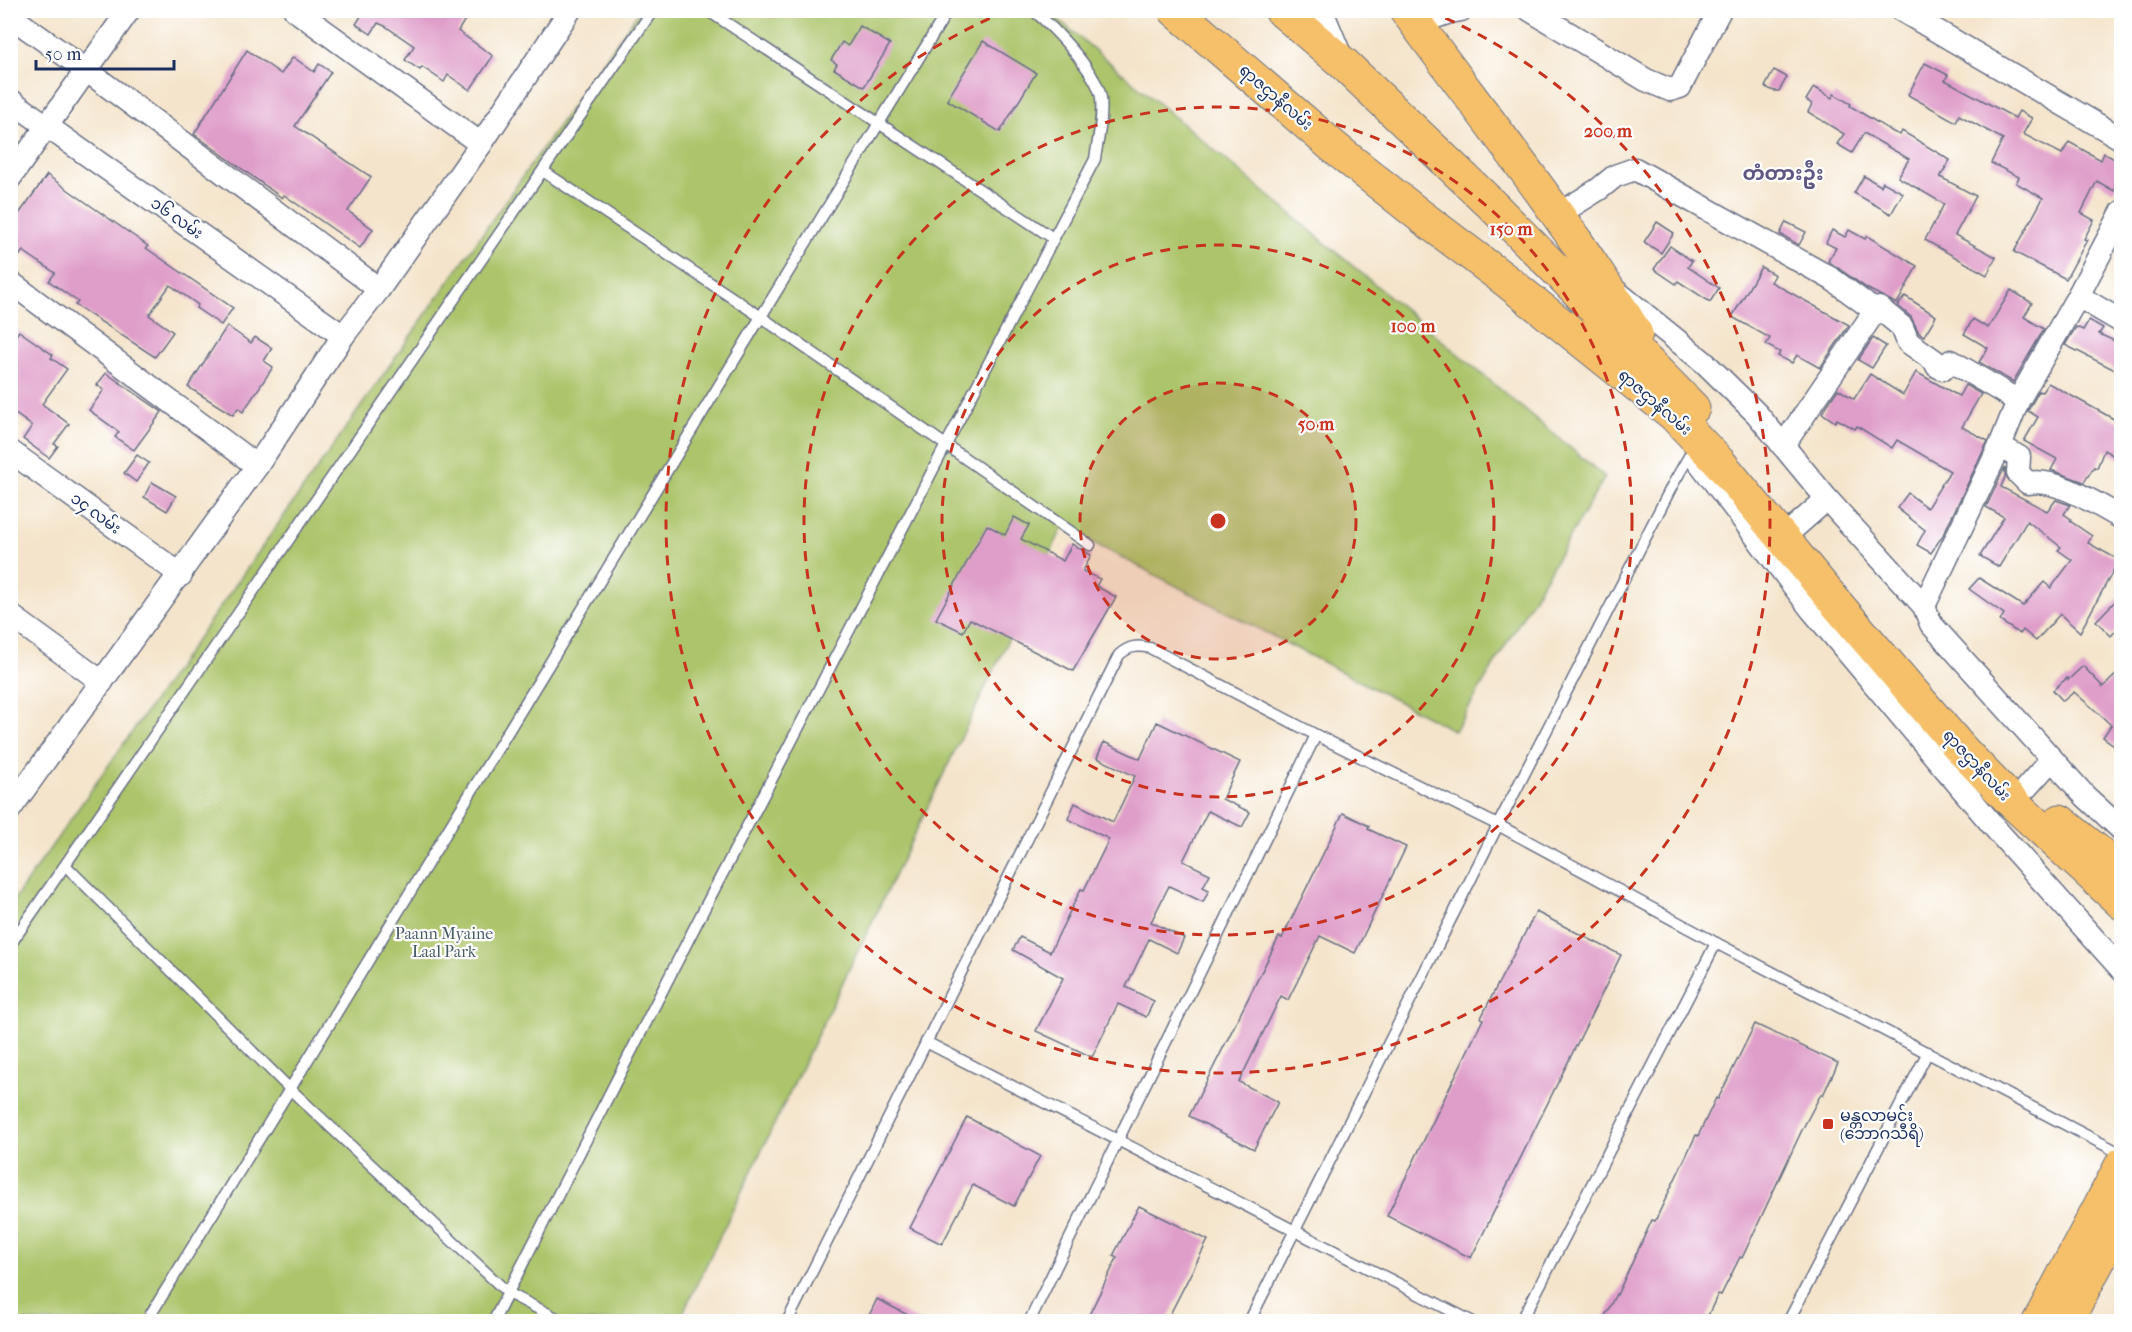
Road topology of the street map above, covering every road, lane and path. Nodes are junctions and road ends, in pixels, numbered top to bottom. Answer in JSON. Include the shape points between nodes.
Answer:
{"nodes":[{"id":1,"x":129,"y":10,"type":"edge"},
{"id":2,"x":295,"y":10,"type":"edge"},
{"id":3,"x":570,"y":10,"type":"edge"},
{"id":4,"x":653,"y":10,"type":"edge"},
{"id":5,"x":706,"y":10,"type":"edge"},
{"id":6,"x":948,"y":10,"type":"edge"},
{"id":7,"x":1033,"y":10,"type":"edge"},
{"id":8,"x":1175,"y":10,"type":"edge"},
{"id":9,"x":1281,"y":10,"type":"edge"},
{"id":10,"x":1320,"y":10,"type":"edge"},
{"id":11,"x":1461,"y":10,"type":"edge"},
{"id":12,"x":1530,"y":10,"type":"edge"},
{"id":13,"x":1720,"y":10,"type":"edge"},
{"id":14,"x":1901,"y":10,"type":"edge"},
{"id":15,"x":10,"y":16,"type":"edge"},
{"id":16,"x":1411,"y":17,"type":"edge"},
{"id":17,"x":1343,"y":63,"type":"junction"},
{"id":18,"x":86,"y":70,"type":"junction"},
{"id":19,"x":10,"y":100,"type":"edge"},
{"id":20,"x":880,"y":123,"type":"junction"},
{"id":21,"x":47,"y":125,"type":"junction"},
{"id":22,"x":2121,"y":138,"type":"edge"},
{"id":23,"x":481,"y":144,"type":"junction"},
{"id":24,"x":543,"y":171,"type":"junction"},
{"id":25,"x":10,"y":178,"type":"edge"},
{"id":26,"x":2121,"y":212,"type":"edge"},
{"id":27,"x":1559,"y":214,"type":"junction"},
{"id":28,"x":1053,"y":238,"type":"junction"},
{"id":29,"x":10,"y":282,"type":"edge"},
{"id":30,"x":1607,"y":284,"type":"junction"},
{"id":31,"x":379,"y":289,"type":"junction"},
{"id":32,"x":2078,"y":296,"type":"junction"},
{"id":33,"x":1875,"y":311,"type":"junction"},
{"id":34,"x":761,"y":317,"type":"junction"},
{"id":35,"x":2121,"y":322,"type":"edge"},
{"id":36,"x":343,"y":336,"type":"junction"},
{"id":37,"x":1660,"y":373,"type":"junction"},
{"id":38,"x":2018,"y":401,"type":"junction"},
{"id":39,"x":1673,"y":414,"type":"junction"},
{"id":40,"x":946,"y":445,"type":"junction"},
{"id":41,"x":1783,"y":446,"type":"junction"},
{"id":42,"x":2000,"y":446,"type":"junction"},
{"id":43,"x":10,"y":451,"type":"edge"},
{"id":44,"x":1692,"y":451,"type":"junction"},
{"id":45,"x":257,"y":466,"type":"junction"},
{"id":46,"x":1827,"y":499,"type":"junction"},
{"id":47,"x":2121,"y":518,"type":"edge"},
{"id":48,"x":1795,"y":527,"type":"junction"},
{"id":49,"x":1090,"y":545,"type":"dead end"},
{"id":50,"x":181,"y":575,"type":"junction"},
{"id":51,"x":1924,"y":606,"type":"junction"},
{"id":52,"x":10,"y":615,"type":"edge"},
{"id":53,"x":102,"y":682,"type":"junction"},
{"id":54,"x":1316,"y":735,"type":"junction"},
{"id":55,"x":2052,"y":759,"type":"junction"},
{"id":56,"x":2025,"y":788,"type":"junction"},
{"id":57,"x":13,"y":801,"type":"edge"},
{"id":58,"x":1498,"y":825,"type":"junction"},
{"id":59,"x":2121,"y":830,"type":"edge"},
{"id":60,"x":2072,"y":857,"type":"junction"},
{"id":61,"x":66,"y":866,"type":"junction"},
{"id":62,"x":2121,"y":871,"type":"edge"},
{"id":63,"x":2121,"y":892,"type":"edge"},
{"id":64,"x":2121,"y":903,"type":"edge"},
{"id":65,"x":1716,"y":943,"type":"junction"},
{"id":66,"x":10,"y":945,"type":"edge"},
{"id":67,"x":2121,"y":970,"type":"edge"},
{"id":68,"x":926,"y":1042,"type":"junction"},
{"id":69,"x":1928,"y":1052,"type":"junction"},
{"id":70,"x":290,"y":1089,"type":"junction"},
{"id":71,"x":1118,"y":1140,"type":"junction"},
{"id":72,"x":2121,"y":1154,"type":"edge"},
{"id":73,"x":2121,"y":1164,"type":"edge"},
{"id":74,"x":2121,"y":1216,"type":"edge"},
{"id":75,"x":1294,"y":1231,"type":"junction"},
{"id":76,"x":508,"y":1293,"type":"junction"},
{"id":77,"x":2046,"y":1321,"type":"edge"},
{"id":78,"x":146,"y":1322,"type":"edge"},
{"id":79,"x":493,"y":1322,"type":"edge"},
{"id":80,"x":564,"y":1322,"type":"edge"},
{"id":81,"x":787,"y":1322,"type":"edge"},
{"id":82,"x":1029,"y":1322,"type":"edge"},
{"id":83,"x":1249,"y":1322,"type":"edge"},
{"id":84,"x":1473,"y":1322,"type":"edge"},
{"id":85,"x":1521,"y":1322,"type":"edge"},
{"id":86,"x":1788,"y":1322,"type":"edge"}],
"edges":[{"from":1,"to":18,"type":"street"},
{"from":2,"to":23,"type":"street"},
{"from":3,"to":23,"type":"street"},
{"from":4,"to":24,"type":"lane"},
{"from":5,"to":20,"type":"lane"},
{"from":6,"to":20,"type":"lane"},
{"from":7,"to":28,"type":"lane","via":[[1090,72],[1101,96],[1095,159]]},
{"from":8,"to":39,"type":"main road","name":"ရာဇဌာနီလမ်း","via":[[1336,149]]},
{"from":9,"to":17,"type":"main road","name":"ရာဇဌာနီလမ်း"},
{"from":10,"to":17,"type":"street"},
{"from":11,"to":16,"type":"street"},
{"from":12,"to":13,"type":"street","via":[[1646,80],[1670,90],[1680,87]]},
{"from":14,"to":22,"type":"street"},
{"from":15,"to":18,"type":"street"},
{"from":16,"to":27,"type":"main road"},
{"from":17,"to":37,"type":"main road","name":"ရာဇဌာနီလမ်း"},
{"from":18,"to":21,"type":"street"},
{"from":18,"to":31,"type":"street"},
{"from":19,"to":21,"type":"street","name":"၁၆ လမ်း"},
{"from":20,"to":28,"type":"lane"},
{"from":20,"to":34,"type":"lane"},
{"from":21,"to":25,"type":"street"},
{"from":21,"to":36,"type":"street","name":"၁၆ လမ်း"},
{"from":23,"to":31,"type":"street"},
{"from":24,"to":34,"type":"lane"},
{"from":24,"to":61,"type":"lane"},
{"from":26,"to":32,"type":"street"},
{"from":27,"to":30,"type":"main road"},
{"from":27,"to":33,"type":"street","via":[[1615,176],[1635,169],[1832,279]]},
{"from":28,"to":40,"type":"lane"},
{"from":29,"to":45,"type":"street"},
{"from":30,"to":37,"type":"main road"},
{"from":30,"to":41,"type":"street","via":[[1705,363]]},
{"from":31,"to":36,"type":"street"},
{"from":32,"to":35,"type":"street"},
{"from":32,"to":38,"type":"street"},
{"from":33,"to":38,"type":"street","via":[[1879,308],[1902,327],[1908,342],[1937,366],[1942,369],[1951,361]]},
{"from":33,"to":41,"type":"street"},
{"from":34,"to":40,"type":"lane"},
{"from":34,"to":70,"type":"lane"},
{"from":36,"to":45,"type":"street"},
{"from":37,"to":39,"type":"main road"},
{"from":37,"to":48,"type":"main road","name":"ရာဇဌာနီလမ်း","via":[[1732,448]]},
{"from":38,"to":42,"type":"street"},
{"from":39,"to":44,"type":"street"},
{"from":39,"to":60,"type":"main road","name":"ရာဇဌာနီလမ်း","via":[[1719,462],[1962,750]]},
{"from":40,"to":49,"type":"lane"},
{"from":40,"to":76,"type":"lane"},
{"from":41,"to":46,"type":"street"},
{"from":42,"to":47,"type":"street","via":[[2019,457],[2018,473],[2028,483],[2038,481],[2076,493]]},
{"from":42,"to":51,"type":"street"},
{"from":43,"to":50,"type":"street","name":"၁၄ လမ်း"},
{"from":44,"to":58,"type":"lane"},
{"from":44,"to":67,"type":"street","via":[[1812,610],[2000,834]]},
{"from":45,"to":50,"type":"street"},
{"from":46,"to":48,"type":"street"},
{"from":46,"to":51,"type":"street"},
{"from":48,"to":56,"type":"main road","name":"ရာဇဌာနီလမ်း","via":[[1896,648]]},
{"from":50,"to":53,"type":"street"},
{"from":51,"to":55,"type":"street","via":[[1930,624]]},
{"from":52,"to":53,"type":"street"},
{"from":53,"to":57,"type":"street"},
{"from":54,"to":58,"type":"lane"},
{"from":54,"to":68,"type":"lane","via":[[1150,648],[1127,648],[1119,656]]},
{"from":54,"to":71,"type":"lane"},
{"from":55,"to":56,"type":"street"},
{"from":55,"to":59,"type":"street"},
{"from":56,"to":62,"type":"main road","name":"ရာဇဌာနီလမ်း","via":[[2078,838]]},
{"from":58,"to":65,"type":"lane"},
{"from":58,"to":75,"type":"lane"},
{"from":60,"to":63,"type":"main road"},
{"from":60,"to":64,"type":"main road"},
{"from":61,"to":66,"type":"lane"},
{"from":61,"to":70,"type":"lane"},
{"from":65,"to":69,"type":"lane"},
{"from":65,"to":85,"type":"lane"},
{"from":68,"to":71,"type":"lane"},
{"from":68,"to":81,"type":"lane"},
{"from":69,"to":72,"type":"lane"},
{"from":69,"to":86,"type":"lane"},
{"from":70,"to":76,"type":"lane"},
{"from":70,"to":78,"type":"lane"},
{"from":71,"to":75,"type":"lane"},
{"from":71,"to":82,"type":"lane"},
{"from":73,"to":77,"type":"main road"},
{"from":74,"to":77,"type":"main road"},
{"from":75,"to":83,"type":"lane"},
{"from":75,"to":84,"type":"lane"},
{"from":76,"to":79,"type":"lane"},
{"from":76,"to":80,"type":"lane"}]}
